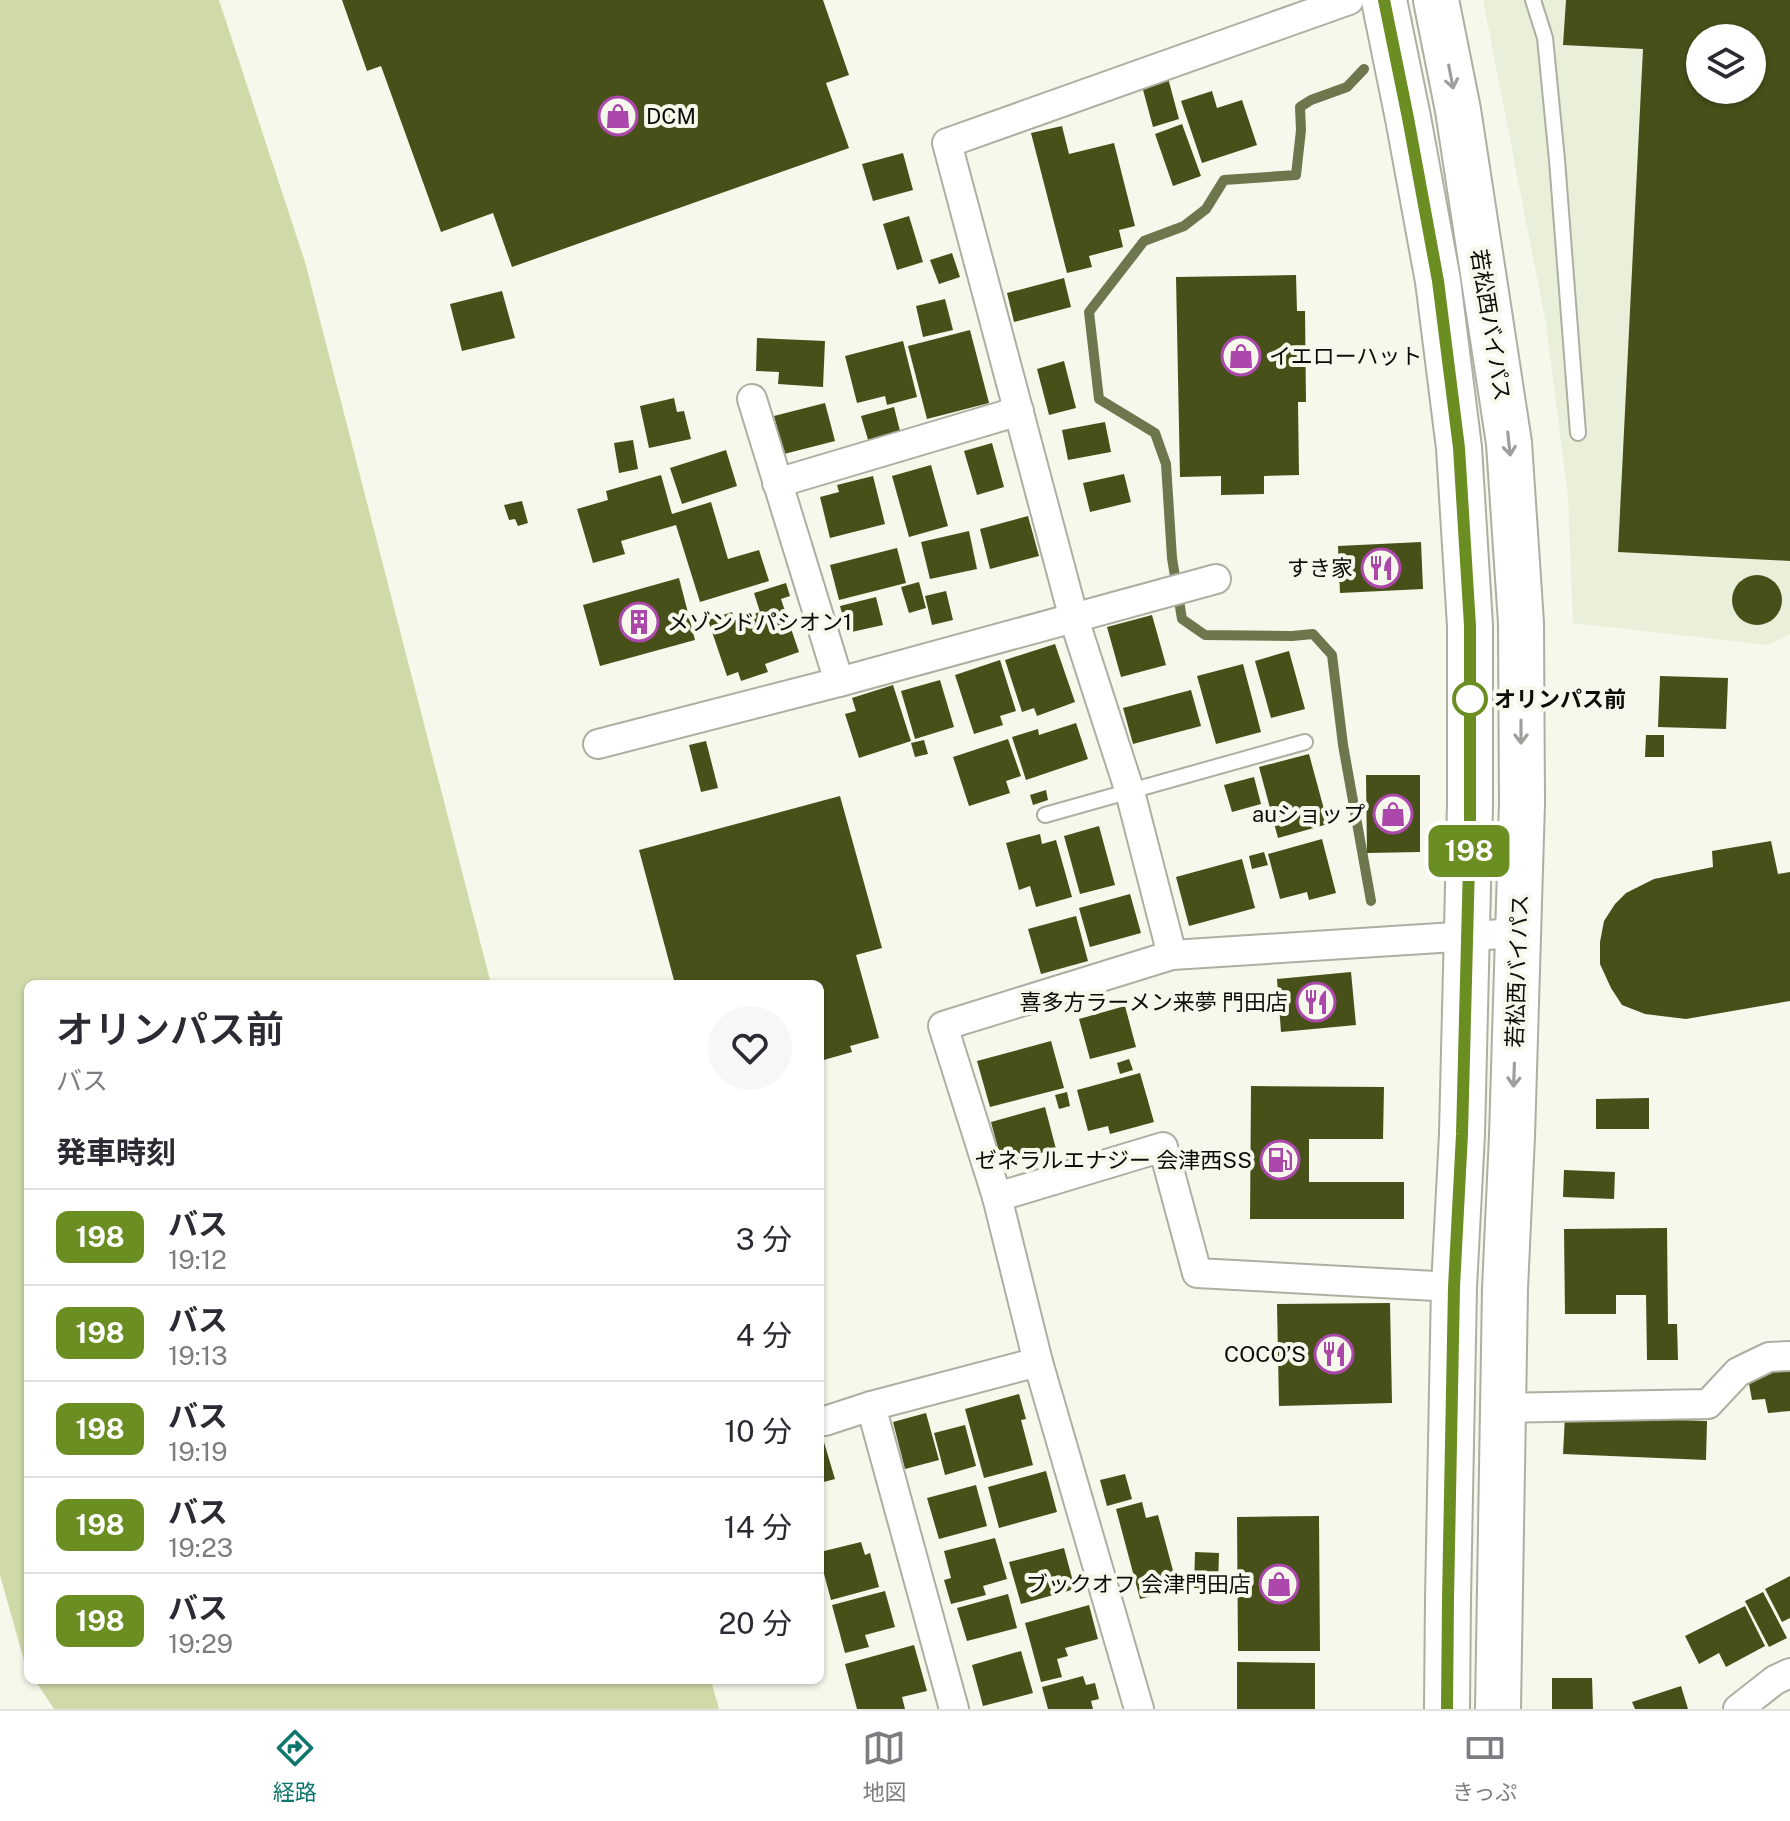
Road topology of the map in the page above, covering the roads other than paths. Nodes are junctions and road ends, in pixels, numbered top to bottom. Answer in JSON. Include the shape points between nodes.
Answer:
{"nodes":[{"id":1,"x":1349,"y":0,"type":"edge"},
{"id":2,"x":1384,"y":0,"type":"edge"},
{"id":3,"x":1436,"y":0,"type":"edge"},
{"id":4,"x":1533,"y":0,"type":"edge"},
{"id":5,"x":752,"y":399,"type":"dead end"},
{"id":6,"x":1019,"y":411,"type":"junction"},
{"id":7,"x":1578,"y":433,"type":"dead end"},
{"id":8,"x":777,"y":483,"type":"junction"},
{"id":9,"x":1190,"y":587,"type":"dead end"},
{"id":10,"x":1074,"y":619,"type":"junction"},
{"id":11,"x":839,"y":682,"type":"junction"},
{"id":12,"x":1305,"y":742,"type":"dead end"},
{"id":13,"x":598,"y":744,"type":"dead end"},
{"id":14,"x":1130,"y":792,"type":"junction"},
{"id":15,"x":1045,"y":815,"type":"dead end"},
{"id":16,"x":1518,"y":933,"type":"junction"},
{"id":17,"x":1467,"y":937,"type":"junction"},
{"id":18,"x":1172,"y":955,"type":"junction"},
{"id":19,"x":997,"y":1197,"type":"junction"},
{"id":20,"x":1454,"y":1287,"type":"junction"},
{"id":21,"x":1790,"y":1356,"type":"edge"},
{"id":22,"x":1038,"y":1362,"type":"junction"},
{"id":23,"x":871,"y":1406,"type":"junction"},
{"id":24,"x":1503,"y":1408,"type":"junction"},
{"id":25,"x":825,"y":1421,"type":"dead end"},
{"id":26,"x":1790,"y":1673,"type":"edge"},
{"id":27,"x":954,"y":1709,"type":"edge"},
{"id":28,"x":1139,"y":1709,"type":"edge"},
{"id":29,"x":1447,"y":1709,"type":"edge"},
{"id":30,"x":1498,"y":1709,"type":"edge"},
{"id":31,"x":1738,"y":1709,"type":"edge"}],
"edges":[{"from":1,"to":6,"type":"street","via":[[947,143]]},
{"from":2,"to":17,"type":"highway","name":"若松西バイパス","via":[[1438,281],[1459,448],[1470,626]]},
{"from":3,"to":16,"type":"highway","name":"若松西バイパス","one_way":true,"via":[[1509,443],[1521,623]]},
{"from":4,"to":7,"type":"lane","via":[[1545,38]]},
{"from":5,"to":8,"type":"street"},
{"from":6,"to":8,"type":"street"},
{"from":6,"to":10,"type":"street"},
{"from":8,"to":11,"type":"street"},
{"from":9,"to":10,"type":"street"},
{"from":10,"to":11,"type":"street"},
{"from":10,"to":14,"type":"street"},
{"from":11,"to":13,"type":"street"},
{"from":12,"to":14,"type":"lane"},
{"from":14,"to":15,"type":"lane"},
{"from":14,"to":18,"type":"street"},
{"from":16,"to":17,"type":"street"},
{"from":16,"to":24,"type":"highway","name":"若松西バイパス","one_way":true},
{"from":17,"to":18,"type":"street"},
{"from":17,"to":20,"type":"highway","name":"若松西バイパス"},
{"from":18,"to":19,"type":"street","via":[[943,1026]]},
{"from":19,"to":20,"type":"street","via":[[1163,1147],[1197,1273]]},
{"from":19,"to":22,"type":"street"},
{"from":20,"to":29,"type":"highway","name":"若松西バイパス"},
{"from":21,"to":24,"type":"street","via":[[1769,1357],[1738,1372],[1708,1404]]},
{"from":22,"to":23,"type":"street"},
{"from":22,"to":28,"type":"street"},
{"from":23,"to":25,"type":"street"},
{"from":23,"to":27,"type":"street"},
{"from":24,"to":30,"type":"highway","name":"若松西バイパス"},
{"from":26,"to":31,"type":"street"}]}
